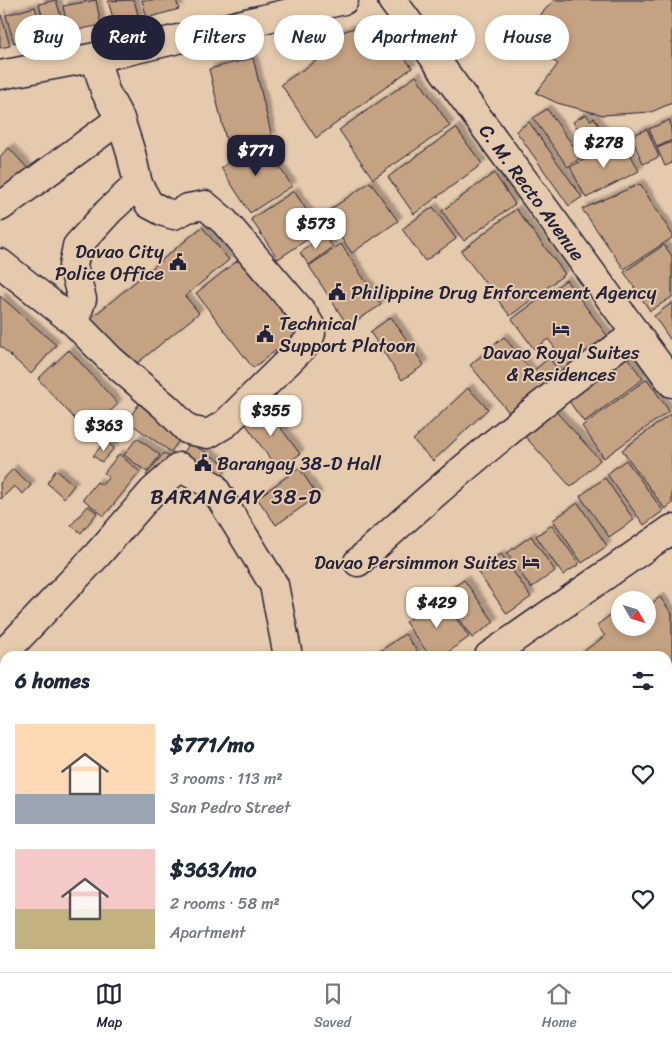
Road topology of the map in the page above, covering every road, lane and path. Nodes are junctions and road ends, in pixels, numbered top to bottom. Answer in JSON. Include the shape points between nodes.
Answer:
{"nodes":[{"id":1,"x":344,"y":0,"type":"edge"},
{"id":2,"x":392,"y":0,"type":"edge"},
{"id":3,"x":165,"y":41,"type":"edge"},
{"id":4,"x":91,"y":58,"type":"edge"},
{"id":5,"x":96,"y":60,"type":"edge"},
{"id":6,"x":0,"y":75,"type":"edge"},
{"id":7,"x":120,"y":119,"type":"junction"},
{"id":8,"x":138,"y":184,"type":"junction"},
{"id":9,"x":0,"y":207,"type":"edge"},
{"id":10,"x":0,"y":262,"type":"edge"},
{"id":11,"x":74,"y":322,"type":"junction"},
{"id":12,"x":636,"y":333,"type":"junction"},
{"id":13,"x":672,"y":383,"type":"edge"},
{"id":14,"x":672,"y":529,"type":"edge"},
{"id":15,"x":358,"y":562,"type":"dead end"},
{"id":16,"x":6,"y":651,"type":"edge"},
{"id":17,"x":287,"y":651,"type":"edge"},
{"id":18,"x":496,"y":651,"type":"edge"}],
"edges":[{"from":1,"to":3,"type":"main road"},
{"from":2,"to":12,"type":"main road","name":"C. M. Recto Avenue"},
{"from":4,"to":6,"type":"main road"},
{"from":5,"to":7,"type":"main road","via":[[105,91]]},
{"from":7,"to":8,"type":"main road"},
{"from":7,"to":9,"type":"main road"},
{"from":8,"to":11,"type":"main road","via":[[109,210],[78,246],[73,266],[82,300]]},
{"from":8,"to":11,"type":"main road","via":[[149,204],[164,212],[174,215],[205,205],[224,221],[302,312],[310,325],[308,342],[225,424],[208,434],[188,430]]},
{"from":10,"to":11,"type":"main road"},
{"from":12,"to":13,"type":"main road","name":"C. M. Recto Avenue"},
{"from":12,"to":15,"type":"main road","via":[[510,428]]},
{"from":14,"to":18,"type":"main road"},
{"from":16,"to":17,"type":"main road","via":[[153,491],[180,466],[213,486],[274,585]]}]}
